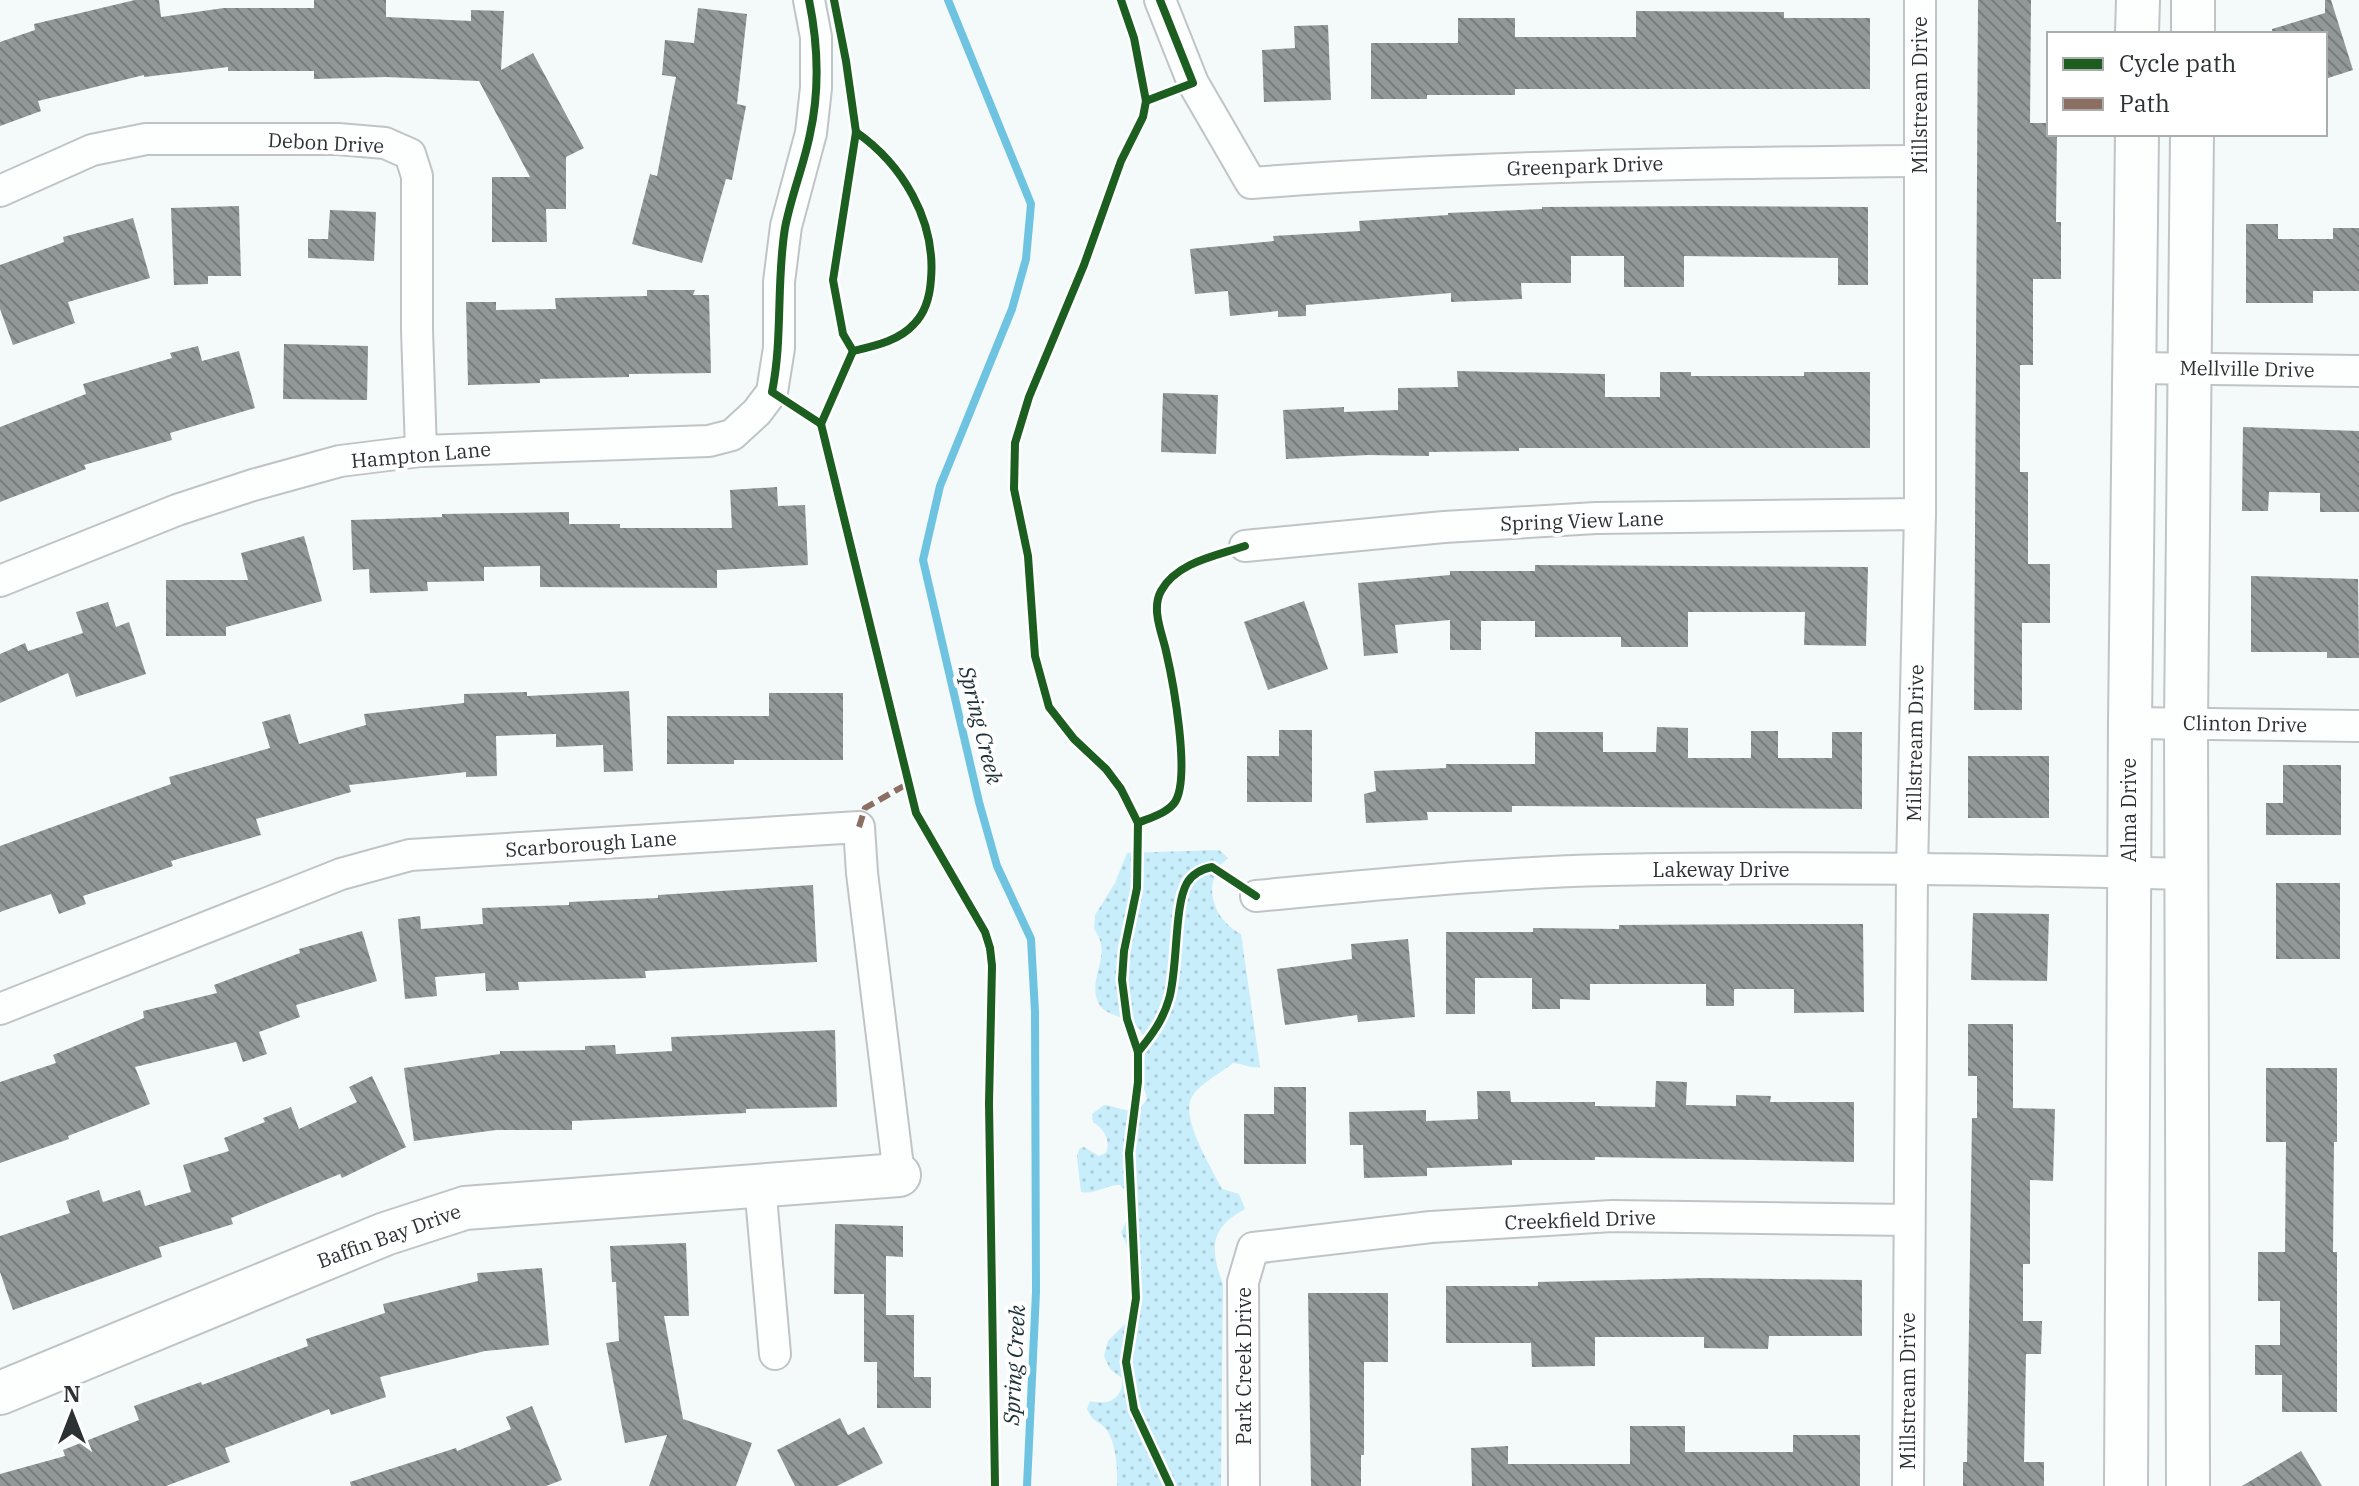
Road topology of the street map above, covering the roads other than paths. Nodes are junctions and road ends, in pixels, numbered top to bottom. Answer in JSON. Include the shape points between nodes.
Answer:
{"nodes":[{"id":1,"x":809,"y":0,"type":"edge"},
{"id":2,"x":1160,"y":0,"type":"edge"},
{"id":3,"x":1920,"y":0,"type":"edge"},
{"id":4,"x":2138,"y":0,"type":"edge"},
{"id":5,"x":2193,"y":0,"type":"edge"},
{"id":6,"x":2137,"y":32,"type":"edge"},
{"id":7,"x":2193,"y":32,"type":"edge"},
{"id":8,"x":2137,"y":136,"type":"edge"},
{"id":9,"x":2192,"y":136,"type":"edge"},
{"id":10,"x":1920,"y":161,"type":"junction"},
{"id":11,"x":0,"y":191,"type":"edge"},
{"id":12,"x":2135,"y":368,"type":"junction"},
{"id":13,"x":2188,"y":368,"type":"junction"},
{"id":14,"x":2359,"y":371,"type":"edge"},
{"id":15,"x":421,"y":451,"type":"junction"},
{"id":16,"x":1920,"y":514,"type":"junction"},
{"id":17,"x":1245,"y":546,"type":"dead end"},
{"id":18,"x":0,"y":581,"type":"edge"},
{"id":19,"x":2130,"y":723,"type":"junction"},
{"id":20,"x":2186,"y":723,"type":"junction"},
{"id":21,"x":2359,"y":726,"type":"edge"},
{"id":22,"x":1912,"y":870,"type":"junction"},
{"id":23,"x":2129,"y":873,"type":"junction"},
{"id":24,"x":2186,"y":874,"type":"junction"},
{"id":25,"x":1256,"y":896,"type":"dead end"},
{"id":26,"x":0,"y":1009,"type":"edge"},
{"id":27,"x":899,"y":1175,"type":"joint"},
{"id":28,"x":760,"y":1185,"type":"junction"},
{"id":29,"x":1909,"y":1220,"type":"junction"},
{"id":30,"x":1253,"y":1248,"type":"joint"},
{"id":31,"x":775,"y":1354,"type":"dead end"},
{"id":32,"x":0,"y":1393,"type":"edge"},
{"id":33,"x":1244,"y":1486,"type":"edge"},
{"id":34,"x":1908,"y":1486,"type":"edge"},
{"id":35,"x":2126,"y":1486,"type":"edge"},
{"id":36,"x":2188,"y":1486,"type":"edge"}],
"edges":[{"from":1,"to":15,"type":"street","name":"Hampton Lane","via":[[816,37],[813,118],[786,226],[777,368],[772,392],[757,412],[732,435],[709,441]]},
{"from":2,"to":10,"type":"street","name":"Greenpark Drive","via":[[1193,83],[1251,183],[1579,165]]},
{"from":3,"to":10,"type":"street","name":"Millstream Drive"},
{"from":4,"to":6,"type":"main road"},
{"from":5,"to":7,"type":"main road"},
{"from":8,"to":12,"type":"main road","name":"Alma Drive"},
{"from":9,"to":13,"type":"main road"},
{"from":10,"to":16,"type":"street","name":"Millstream Drive"},
{"from":11,"to":15,"type":"street","name":"Debon Drive","via":[[92,150],[146,139],[338,139],[385,143],[410,154],[417,176]]},
{"from":12,"to":13,"type":"street","name":"Mellville Drive"},
{"from":12,"to":19,"type":"main road","name":"Alma Drive"},
{"from":13,"to":14,"type":"street","name":"Mellville Drive"},
{"from":13,"to":20,"type":"main road"},
{"from":15,"to":18,"type":"street","name":"Hampton Lane","via":[[340,461],[253,485]]},
{"from":16,"to":17,"type":"street","name":"Spring View Lane","via":[[1596,518]]},
{"from":16,"to":22,"type":"street","name":"Millstream Drive"},
{"from":19,"to":20,"type":"street","name":"Clinton Drive"},
{"from":19,"to":23,"type":"main road","name":"Alma Drive"},
{"from":20,"to":21,"type":"street","name":"Clinton Drive"},
{"from":20,"to":24,"type":"main road"},
{"from":22,"to":23,"type":"street","name":"Lakeway Drive"},
{"from":22,"to":25,"type":"street","name":"Lakeway Drive","via":[[1604,870]]},
{"from":22,"to":29,"type":"street","name":"Millstream Drive"},
{"from":23,"to":24,"type":"street","name":"Lakeway Drive"},
{"from":23,"to":35,"type":"main road","name":"Alma Drive"},
{"from":24,"to":36,"type":"main road"},
{"from":26,"to":27,"type":"street","name":"Scarborough Lane","via":[[341,874],[410,855],[859,827]]},
{"from":27,"to":28,"type":"main road","name":"Baffin Bay Drive"},
{"from":28,"to":31,"type":"street"},
{"from":28,"to":32,"type":"main road","name":"Baffin Bay Drive","via":[[465,1208],[385,1234]]},
{"from":29,"to":30,"type":"street","name":"Creekfield Drive","via":[[1612,1216],[1431,1227]]},
{"from":29,"to":34,"type":"street","name":"Millstream Drive"},
{"from":30,"to":33,"type":"street","name":"Park Creek Drive","via":[[1243,1282]]}]}
